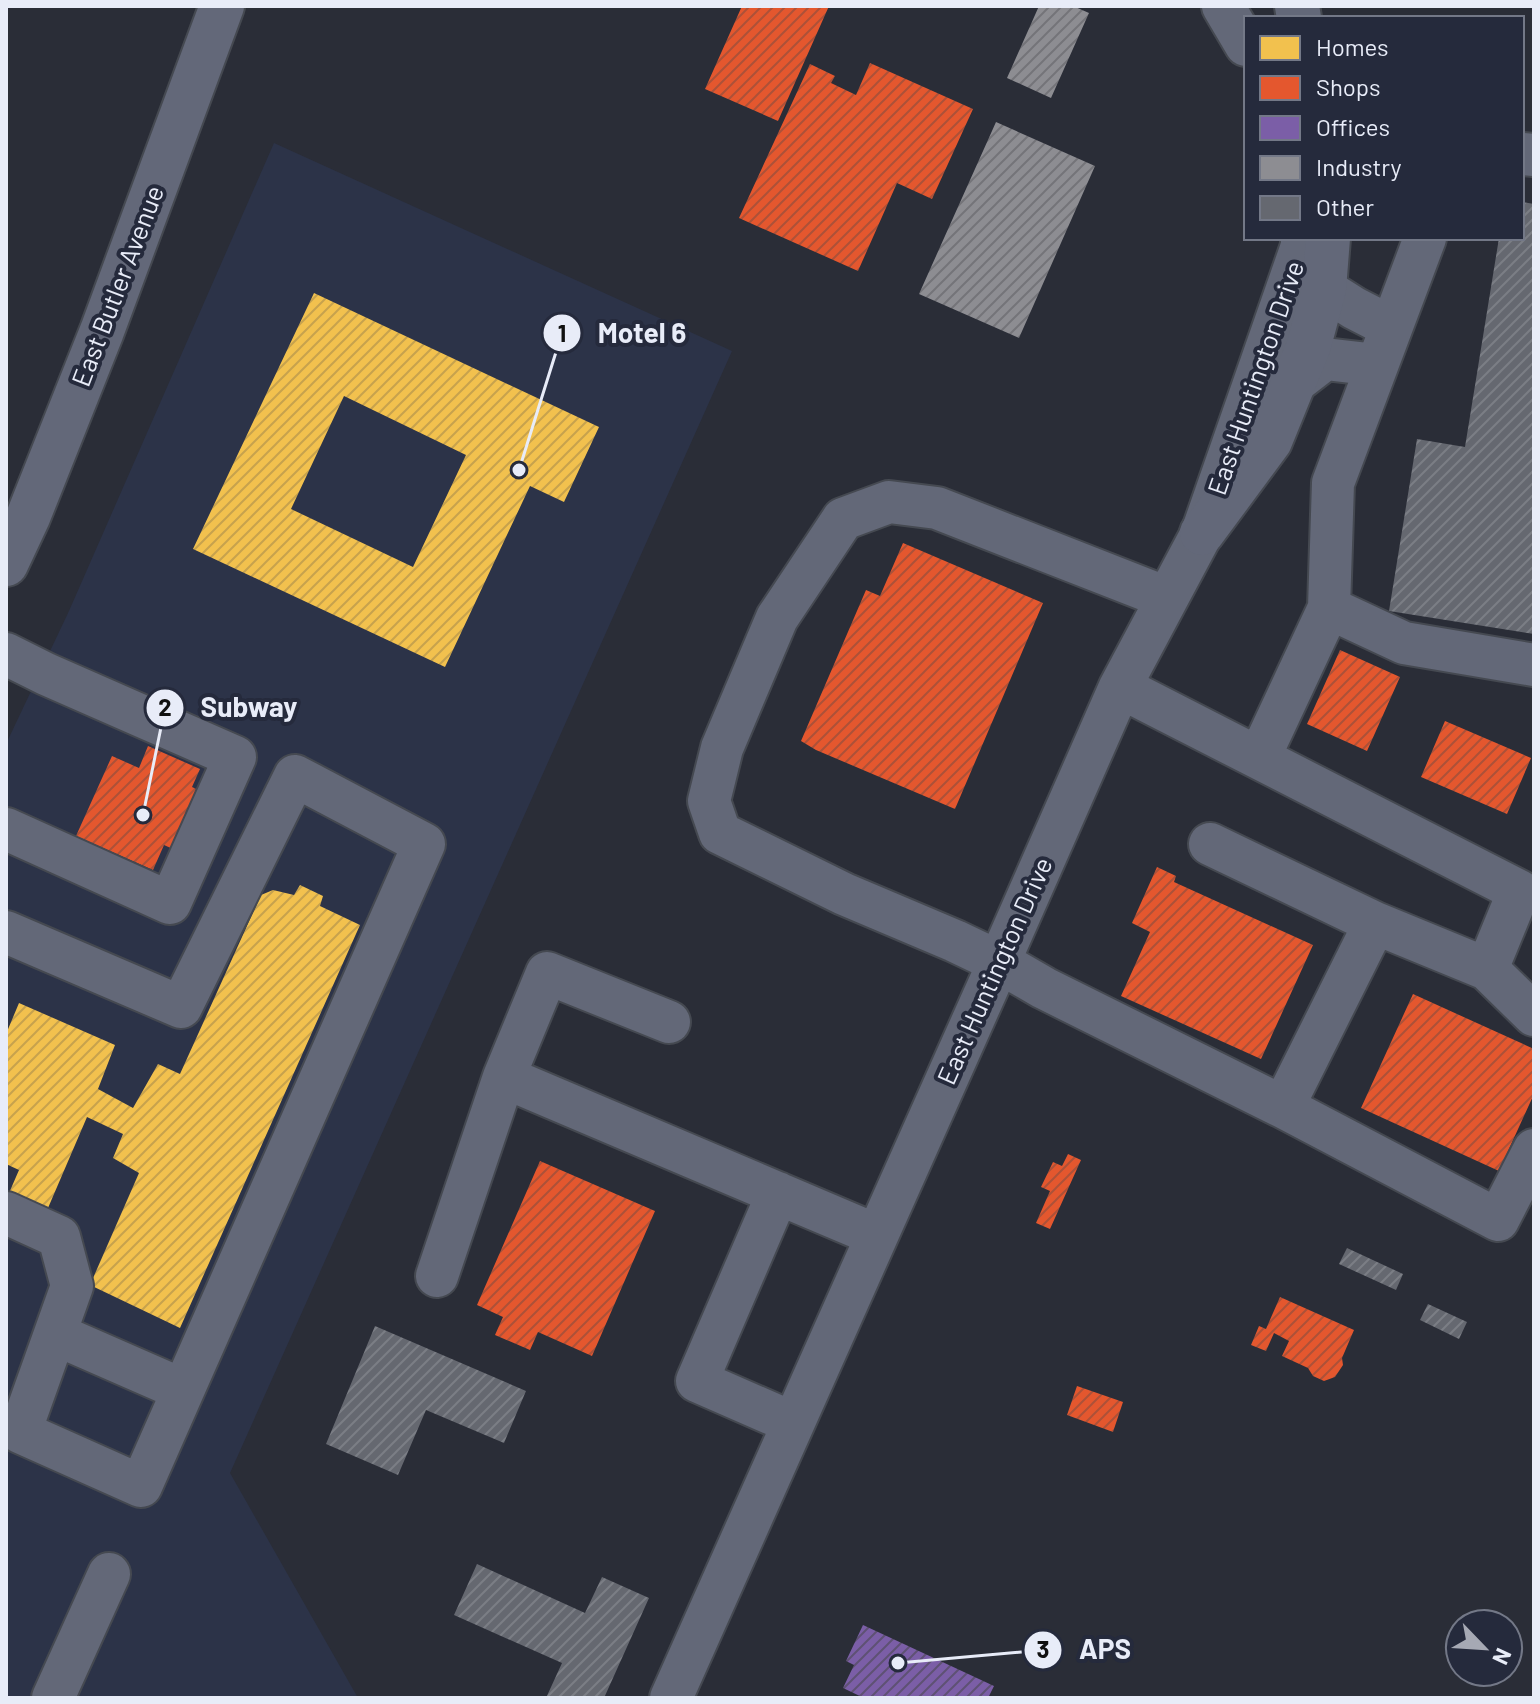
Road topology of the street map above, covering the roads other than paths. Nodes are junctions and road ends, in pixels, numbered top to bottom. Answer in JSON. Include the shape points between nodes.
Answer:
{"nodes":[{"id":1,"x":222,"y":6,"type":"edge"},
{"id":2,"x":1223,"y":6,"type":"edge"},
{"id":3,"x":1244,"y":42,"type":"edge"},
{"id":4,"x":1302,"y":240,"type":"edge"},
{"id":5,"x":1328,"y":240,"type":"edge"},
{"id":6,"x":1424,"y":240,"type":"edge"},
{"id":7,"x":1324,"y":289,"type":"junction"},
{"id":8,"x":1384,"y":346,"type":"junction"},
{"id":9,"x":1294,"y":383,"type":"junction"},
{"id":10,"x":17,"y":512,"type":"edge"},
{"id":11,"x":1202,"y":533,"type":"junction"},
{"id":12,"x":6,"y":564,"type":"edge"},
{"id":13,"x":1167,"y":598,"type":"junction"},
{"id":14,"x":1329,"y":608,"type":"junction"},
{"id":15,"x":6,"y":654,"type":"edge"},
{"id":16,"x":1534,"y":665,"type":"edge"},
{"id":17,"x":1120,"y":687,"type":"junction"},
{"id":18,"x":1259,"y":758,"type":"junction"},
{"id":19,"x":6,"y":829,"type":"edge"},
{"id":20,"x":1210,"y":844,"type":"dead end"},
{"id":21,"x":1526,"y":874,"type":"edge"},
{"id":22,"x":1375,"y":923,"type":"junction"},
{"id":23,"x":6,"y":932,"type":"edge"},
{"id":24,"x":999,"y":962,"type":"junction"},
{"id":25,"x":1487,"y":969,"type":"junction"},
{"id":26,"x":1534,"y":1015,"type":"edge"},
{"id":27,"x":669,"y":1022,"type":"dead end"},
{"id":28,"x":504,"y":1077,"type":"junction"},
{"id":29,"x":1283,"y":1107,"type":"junction"},
{"id":30,"x":1534,"y":1150,"type":"edge"},
{"id":31,"x":778,"y":1193,"type":"junction"},
{"id":32,"x":6,"y":1213,"type":"edge"},
{"id":33,"x":876,"y":1235,"type":"junction"},
{"id":34,"x":437,"y":1276,"type":"dead end"},
{"id":35,"x":55,"y":1334,"type":"junction"},
{"id":36,"x":183,"y":1390,"type":"junction"},
{"id":37,"x":793,"y":1423,"type":"junction"},
{"id":38,"x":109,"y":1574,"type":"dead end"},
{"id":39,"x":53,"y":1698,"type":"edge"},
{"id":40,"x":671,"y":1698,"type":"edge"}],
"edges":[{"from":1,"to":10,"type":"main road","name":"East Butler Avenue","via":[[102,331]]},
{"from":2,"to":3,"type":"street"},
{"from":4,"to":11,"type":"street","name":"East Huntington Drive"},
{"from":5,"to":7,"type":"main road"},
{"from":6,"to":8,"type":"street"},
{"from":7,"to":8,"type":"street","via":[[1354,308]]},
{"from":7,"to":9,"type":"main road"},
{"from":8,"to":9,"type":"street","via":[[1325,359]]},
{"from":8,"to":14,"type":"street","via":[[1333,483]]},
{"from":9,"to":11,"type":"main road","via":[[1270,441]]},
{"from":10,"to":12,"type":"main road","name":"East Butler Avenue"},
{"from":11,"to":13,"type":"street","name":"East Huntington Drive"},
{"from":13,"to":17,"type":"street","name":"East Huntington Drive"},
{"from":13,"to":24,"type":"street","via":[[937,508],[889,502],[843,519],[777,618],[722,748],[709,801],[720,833]]},
{"from":14,"to":16,"type":"street","via":[[1404,643]]},
{"from":14,"to":18,"type":"street"},
{"from":15,"to":19,"type":"street","via":[[235,757],[170,903]]},
{"from":17,"to":18,"type":"street"},
{"from":17,"to":24,"type":"street","name":"East Huntington Drive"},
{"from":18,"to":21,"type":"street"},
{"from":20,"to":22,"type":"street"},
{"from":21,"to":25,"type":"street"},
{"from":22,"to":25,"type":"street"},
{"from":22,"to":29,"type":"street"},
{"from":23,"to":36,"type":"street","via":[[181,1007],[295,776],[424,844]]},
{"from":24,"to":29,"type":"street"},
{"from":24,"to":33,"type":"street","name":"East Huntington Drive"},
{"from":25,"to":26,"type":"street"},
{"from":27,"to":28,"type":"street","via":[[547,973]]},
{"from":28,"to":31,"type":"street"},
{"from":28,"to":34,"type":"street"},
{"from":29,"to":30,"type":"street","via":[[1498,1220]]},
{"from":31,"to":33,"type":"street"},
{"from":31,"to":37,"type":"street","via":[[697,1381]]},
{"from":32,"to":35,"type":"street","via":[[59,1237],[72,1286]]},
{"from":33,"to":37,"type":"street","name":"East Huntington Drive"},
{"from":35,"to":36,"type":"street"},
{"from":35,"to":36,"type":"street","via":[[20,1432],[141,1486]]},
{"from":37,"to":40,"type":"street","name":"East Huntington Drive"},
{"from":38,"to":39,"type":"street"}]}
